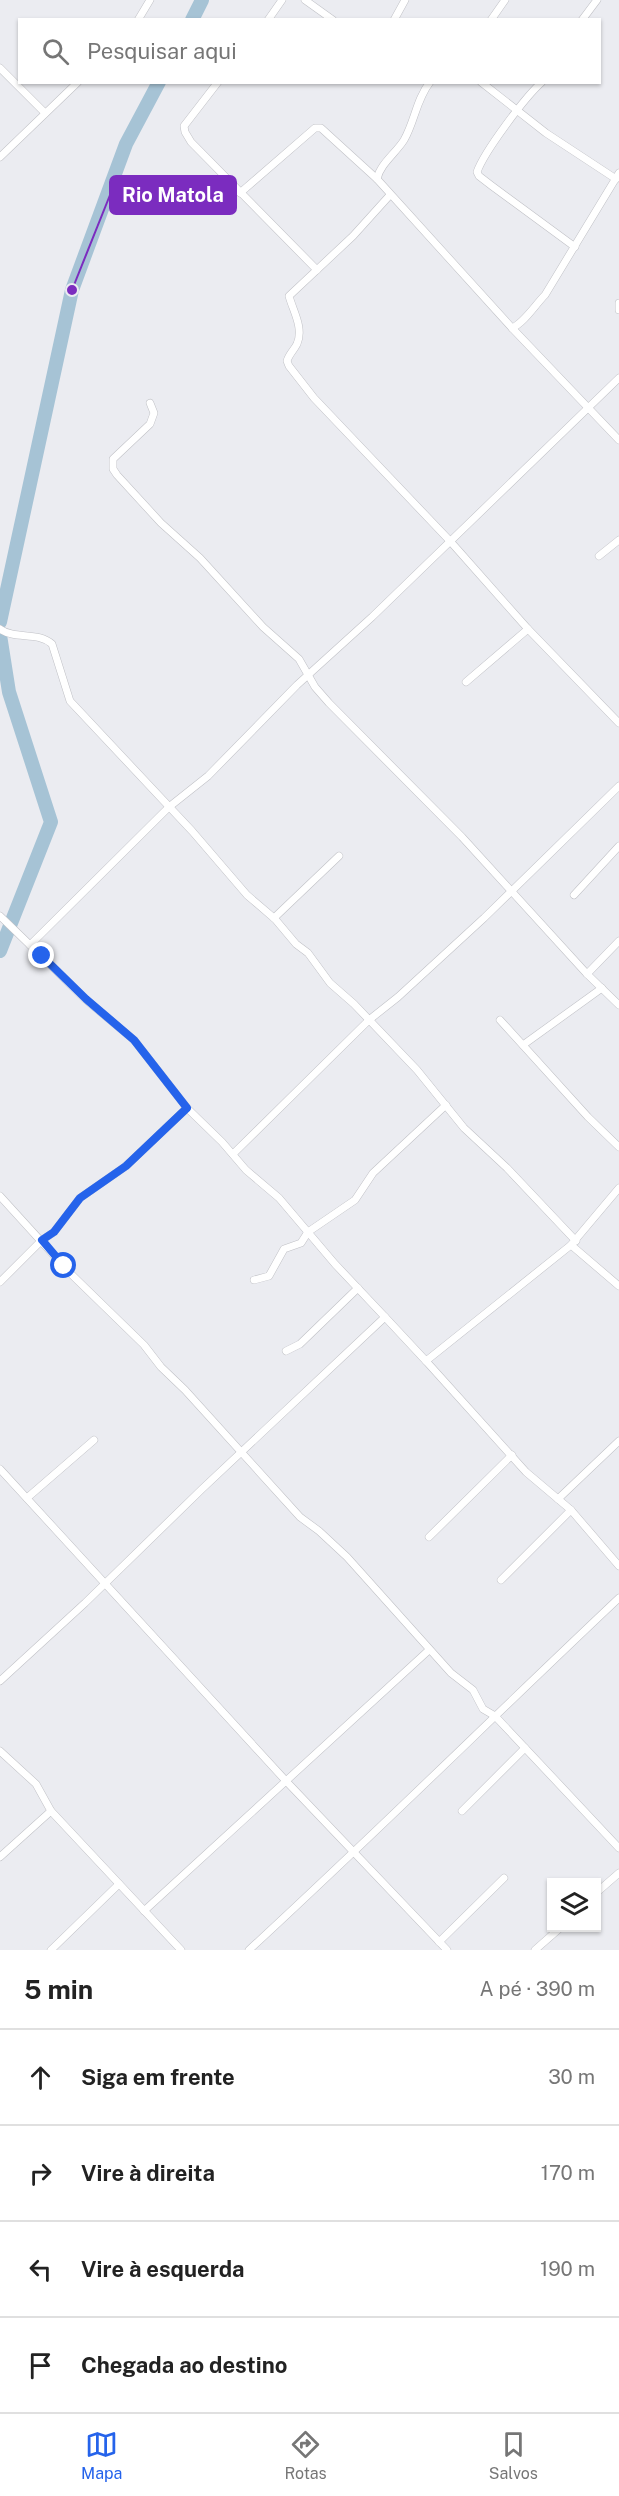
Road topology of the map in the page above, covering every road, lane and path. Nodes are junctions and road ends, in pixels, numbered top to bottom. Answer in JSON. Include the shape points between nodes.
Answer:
{"nodes":[{"id":1,"x":150,"y":0,"type":"edge"},
{"id":2,"x":282,"y":0,"type":"edge"},
{"id":3,"x":306,"y":0,"type":"edge"},
{"id":4,"x":405,"y":0,"type":"edge"},
{"id":5,"x":505,"y":0,"type":"edge"},
{"id":6,"x":597,"y":0,"type":"edge"},
{"id":7,"x":139,"y":18,"type":"edge"},
{"id":8,"x":269,"y":18,"type":"edge"},
{"id":9,"x":330,"y":18,"type":"edge"},
{"id":10,"x":395,"y":18,"type":"edge"},
{"id":11,"x":492,"y":18,"type":"edge"},
{"id":12,"x":584,"y":18,"type":"edge"},
{"id":13,"x":0,"y":68,"type":"edge"},
{"id":14,"x":76,"y":84,"type":"edge"},
{"id":15,"x":216,"y":84,"type":"edge"},
{"id":16,"x":429,"y":84,"type":"edge"},
{"id":17,"x":484,"y":84,"type":"edge"},
{"id":18,"x":540,"y":84,"type":"edge"},
{"id":19,"x":518,"y":110,"type":"junction"},
{"id":20,"x":45,"y":113,"type":"junction"},
{"id":21,"x":0,"y":157,"type":"edge"},
{"id":22,"x":617,"y":176,"type":"edge"},
{"id":23,"x":377,"y":179,"type":"junction"},
{"id":24,"x":240,"y":192,"type":"junction"},
{"id":25,"x":390,"y":195,"type":"junction"},
{"id":26,"x":575,"y":248,"type":"junction"},
{"id":27,"x":317,"y":270,"type":"junction"},
{"id":28,"x":619,"y":303,"type":"edge"},
{"id":29,"x":619,"y":310,"type":"edge"},
{"id":30,"x":516,"y":326,"type":"junction"},
{"id":31,"x":619,"y":378,"type":"edge"},
{"id":32,"x":150,"y":403,"type":"dead end"},
{"id":33,"x":589,"y":409,"type":"junction"},
{"id":34,"x":619,"y":440,"type":"edge"},
{"id":35,"x":619,"y":540,"type":"edge"},
{"id":36,"x":450,"y":541,"type":"junction"},
{"id":37,"x":599,"y":556,"type":"dead end"},
{"id":38,"x":0,"y":629,"type":"edge"},
{"id":39,"x":528,"y":629,"type":"junction"},
{"id":40,"x":308,"y":675,"type":"junction"},
{"id":41,"x":466,"y":682,"type":"dead end"},
{"id":42,"x":616,"y":714,"type":"edge"},
{"id":43,"x":619,"y":723,"type":"edge"},
{"id":44,"x":619,"y":786,"type":"edge"},
{"id":45,"x":169,"y":807,"type":"junction"},
{"id":46,"x":619,"y":846,"type":"edge"},
{"id":47,"x":339,"y":856,"type":"dead end"},
{"id":48,"x":511,"y":891,"type":"junction"},
{"id":49,"x":573,"y":894,"type":"dead end"},
{"id":50,"x":0,"y":916,"type":"edge"},
{"id":51,"x":274,"y":918,"type":"junction"},
{"id":52,"x":619,"y":941,"type":"edge"},
{"id":53,"x":30,"y":945,"type":"junction"},
{"id":54,"x":587,"y":974,"type":"junction"},
{"id":55,"x":602,"y":988,"type":"junction"},
{"id":56,"x":619,"y":1005,"type":"edge"},
{"id":57,"x":369,"y":1020,"type":"junction"},
{"id":58,"x":500,"y":1020,"type":"dead end"},
{"id":59,"x":523,"y":1045,"type":"junction"},
{"id":60,"x":446,"y":1105,"type":"junction"},
{"id":61,"x":187,"y":1108,"type":"junction"},
{"id":62,"x":619,"y":1147,"type":"edge"},
{"id":63,"x":233,"y":1154,"type":"junction"},
{"id":64,"x":619,"y":1188,"type":"edge"},
{"id":65,"x":0,"y":1196,"type":"edge"},
{"id":66,"x":569,"y":1231,"type":"junction"},
{"id":67,"x":308,"y":1232,"type":"junction"},
{"id":68,"x":582,"y":1233,"type":"junction"},
{"id":69,"x":42,"y":1240,"type":"junction"},
{"id":70,"x":574,"y":1243,"type":"junction"},
{"id":71,"x":254,"y":1280,"type":"dead end"},
{"id":72,"x":0,"y":1282,"type":"edge"},
{"id":73,"x":619,"y":1286,"type":"edge"},
{"id":74,"x":358,"y":1288,"type":"junction"},
{"id":75,"x":385,"y":1317,"type":"junction"},
{"id":76,"x":286,"y":1351,"type":"dead end"},
{"id":77,"x":426,"y":1361,"type":"junction"},
{"id":78,"x":94,"y":1440,"type":"dead end"},
{"id":79,"x":619,"y":1441,"type":"edge"},
{"id":80,"x":242,"y":1452,"type":"junction"},
{"id":81,"x":512,"y":1455,"type":"junction"},
{"id":82,"x":0,"y":1469,"type":"edge"},
{"id":83,"x":27,"y":1498,"type":"junction"},
{"id":84,"x":558,"y":1499,"type":"junction"},
{"id":85,"x":571,"y":1510,"type":"junction"},
{"id":86,"x":429,"y":1536,"type":"dead end"},
{"id":87,"x":619,"y":1566,"type":"edge"},
{"id":88,"x":501,"y":1580,"type":"dead end"},
{"id":89,"x":105,"y":1583,"type":"junction"},
{"id":90,"x":619,"y":1598,"type":"edge"},
{"id":91,"x":429,"y":1650,"type":"junction"},
{"id":92,"x":0,"y":1681,"type":"edge"},
{"id":93,"x":495,"y":1716,"type":"junction"},
{"id":94,"x":525,"y":1748,"type":"junction"},
{"id":95,"x":0,"y":1751,"type":"edge"},
{"id":96,"x":286,"y":1781,"type":"junction"},
{"id":97,"x":51,"y":1811,"type":"junction"},
{"id":98,"x":462,"y":1811,"type":"dead end"},
{"id":99,"x":619,"y":1848,"type":"edge"},
{"id":100,"x":354,"y":1853,"type":"junction"},
{"id":101,"x":0,"y":1857,"type":"edge"},
{"id":102,"x":619,"y":1873,"type":"edge"},
{"id":103,"x":504,"y":1878,"type":"dead end"},
{"id":104,"x":119,"y":1884,"type":"junction"},
{"id":105,"x":601,"y":1889,"type":"edge"},
{"id":106,"x":144,"y":1911,"type":"junction"},
{"id":107,"x":555,"y":1932,"type":"edge"},
{"id":108,"x":439,"y":1942,"type":"junction"},
{"id":109,"x":51,"y":1950,"type":"edge"},
{"id":110,"x":181,"y":1950,"type":"edge"},
{"id":111,"x":249,"y":1950,"type":"edge"},
{"id":112,"x":447,"y":1950,"type":"edge"},
{"id":113,"x":535,"y":1950,"type":"edge"}],
"edges":[{"from":1,"to":7,"type":"street"},
{"from":2,"to":8,"type":"street"},
{"from":3,"to":9,"type":"street"},
{"from":4,"to":10,"type":"street"},
{"from":5,"to":11,"type":"street"},
{"from":6,"to":12,"type":"street"},
{"from":13,"to":20,"type":"street"},
{"from":14,"to":20,"type":"street"},
{"from":15,"to":24,"type":"street","via":[[184,126],[184,132]]},
{"from":16,"to":23,"type":"street","via":[[410,129]]},
{"from":17,"to":19,"type":"street"},
{"from":18,"to":19,"type":"street"},
{"from":19,"to":22,"type":"street","via":[[546,133]]},
{"from":19,"to":26,"type":"street","via":[[479,166],[478,175]]},
{"from":20,"to":21,"type":"street"},
{"from":22,"to":26,"type":"street"},
{"from":23,"to":24,"type":"street","via":[[321,128],[315,128]]},
{"from":23,"to":25,"type":"street"},
{"from":24,"to":27,"type":"street"},
{"from":25,"to":27,"type":"street"},
{"from":25,"to":30,"type":"street"},
{"from":26,"to":30,"type":"street","via":[[546,295]]},
{"from":27,"to":36,"type":"street","via":[[289,296],[298,323],[297,343],[287,361],[289,366],[314,398]]},
{"from":28,"to":29,"type":"street"},
{"from":30,"to":33,"type":"street","via":[[520,336]]},
{"from":31,"to":33,"type":"street"},
{"from":32,"to":40,"type":"street","via":[[154,413],[150,424],[113,459],[113,469],[161,523],[299,659]]},
{"from":33,"to":34,"type":"street"},
{"from":33,"to":36,"type":"street"},
{"from":35,"to":37,"type":"street"},
{"from":36,"to":39,"type":"street"},
{"from":36,"to":40,"type":"street"},
{"from":38,"to":45,"type":"street","via":[[52,644],[70,701]]},
{"from":39,"to":41,"type":"street"},
{"from":39,"to":42,"type":"street"},
{"from":40,"to":45,"type":"street","via":[[208,776]]},
{"from":40,"to":48,"type":"street","via":[[329,703]]},
{"from":42,"to":43,"type":"street"},
{"from":44,"to":48,"type":"street"},
{"from":45,"to":51,"type":"street","via":[[247,895]]},
{"from":45,"to":53,"type":"street"},
{"from":46,"to":49,"type":"street"},
{"from":47,"to":51,"type":"street"},
{"from":48,"to":54,"type":"street"},
{"from":48,"to":57,"type":"street"},
{"from":50,"to":53,"type":"street"},
{"from":51,"to":57,"type":"street","via":[[330,983]]},
{"from":52,"to":54,"type":"street"},
{"from":53,"to":61,"type":"street","via":[[134,1040]]},
{"from":54,"to":55,"type":"street"},
{"from":55,"to":56,"type":"street"},
{"from":55,"to":59,"type":"street"},
{"from":57,"to":60,"type":"street"},
{"from":57,"to":63,"type":"street"},
{"from":58,"to":59,"type":"street"},
{"from":59,"to":62,"type":"street"},
{"from":60,"to":66,"type":"street","via":[[464,1128]]},
{"from":60,"to":67,"type":"street","via":[[373,1173],[358,1197]]},
{"from":61,"to":63,"type":"street"},
{"from":61,"to":69,"type":"street","via":[[126,1166],[80,1198],[54,1232]]},
{"from":63,"to":67,"type":"street","via":[[279,1197]]},
{"from":64,"to":68,"type":"street"},
{"from":65,"to":69,"type":"street"},
{"from":66,"to":68,"type":"street"},
{"from":66,"to":70,"type":"street"},
{"from":67,"to":71,"type":"street","via":[[301,1243],[284,1250],[269,1276]]},
{"from":67,"to":74,"type":"street"},
{"from":68,"to":70,"type":"street"},
{"from":69,"to":72,"type":"street"},
{"from":69,"to":80,"type":"street"},
{"from":70,"to":73,"type":"street"},
{"from":70,"to":77,"type":"street"},
{"from":74,"to":75,"type":"street"},
{"from":74,"to":76,"type":"street","via":[[300,1344]]},
{"from":75,"to":77,"type":"street"},
{"from":75,"to":80,"type":"street"},
{"from":77,"to":81,"type":"street"},
{"from":78,"to":83,"type":"street"},
{"from":79,"to":84,"type":"street"},
{"from":80,"to":89,"type":"street"},
{"from":80,"to":91,"type":"street","via":[[300,1517],[347,1557]]},
{"from":81,"to":84,"type":"street"},
{"from":81,"to":86,"type":"street"},
{"from":82,"to":83,"type":"street"},
{"from":83,"to":89,"type":"street"},
{"from":84,"to":85,"type":"street"},
{"from":85,"to":87,"type":"street"},
{"from":85,"to":88,"type":"street"},
{"from":89,"to":92,"type":"street"},
{"from":89,"to":96,"type":"street"},
{"from":90,"to":93,"type":"street"},
{"from":91,"to":93,"type":"street","via":[[473,1690],[483,1709]]},
{"from":91,"to":96,"type":"street"},
{"from":93,"to":94,"type":"street"},
{"from":93,"to":100,"type":"street"},
{"from":94,"to":98,"type":"street"},
{"from":94,"to":99,"type":"street"},
{"from":95,"to":97,"type":"street","via":[[36,1784]]},
{"from":96,"to":100,"type":"street"},
{"from":96,"to":106,"type":"street"},
{"from":97,"to":101,"type":"street"},
{"from":97,"to":104,"type":"street"},
{"from":100,"to":108,"type":"street"},
{"from":100,"to":111,"type":"street"},
{"from":102,"to":105,"type":"street"},
{"from":103,"to":108,"type":"street"},
{"from":104,"to":106,"type":"street"},
{"from":104,"to":109,"type":"street"},
{"from":106,"to":110,"type":"street"},
{"from":107,"to":113,"type":"street"},
{"from":108,"to":112,"type":"street"}]}
